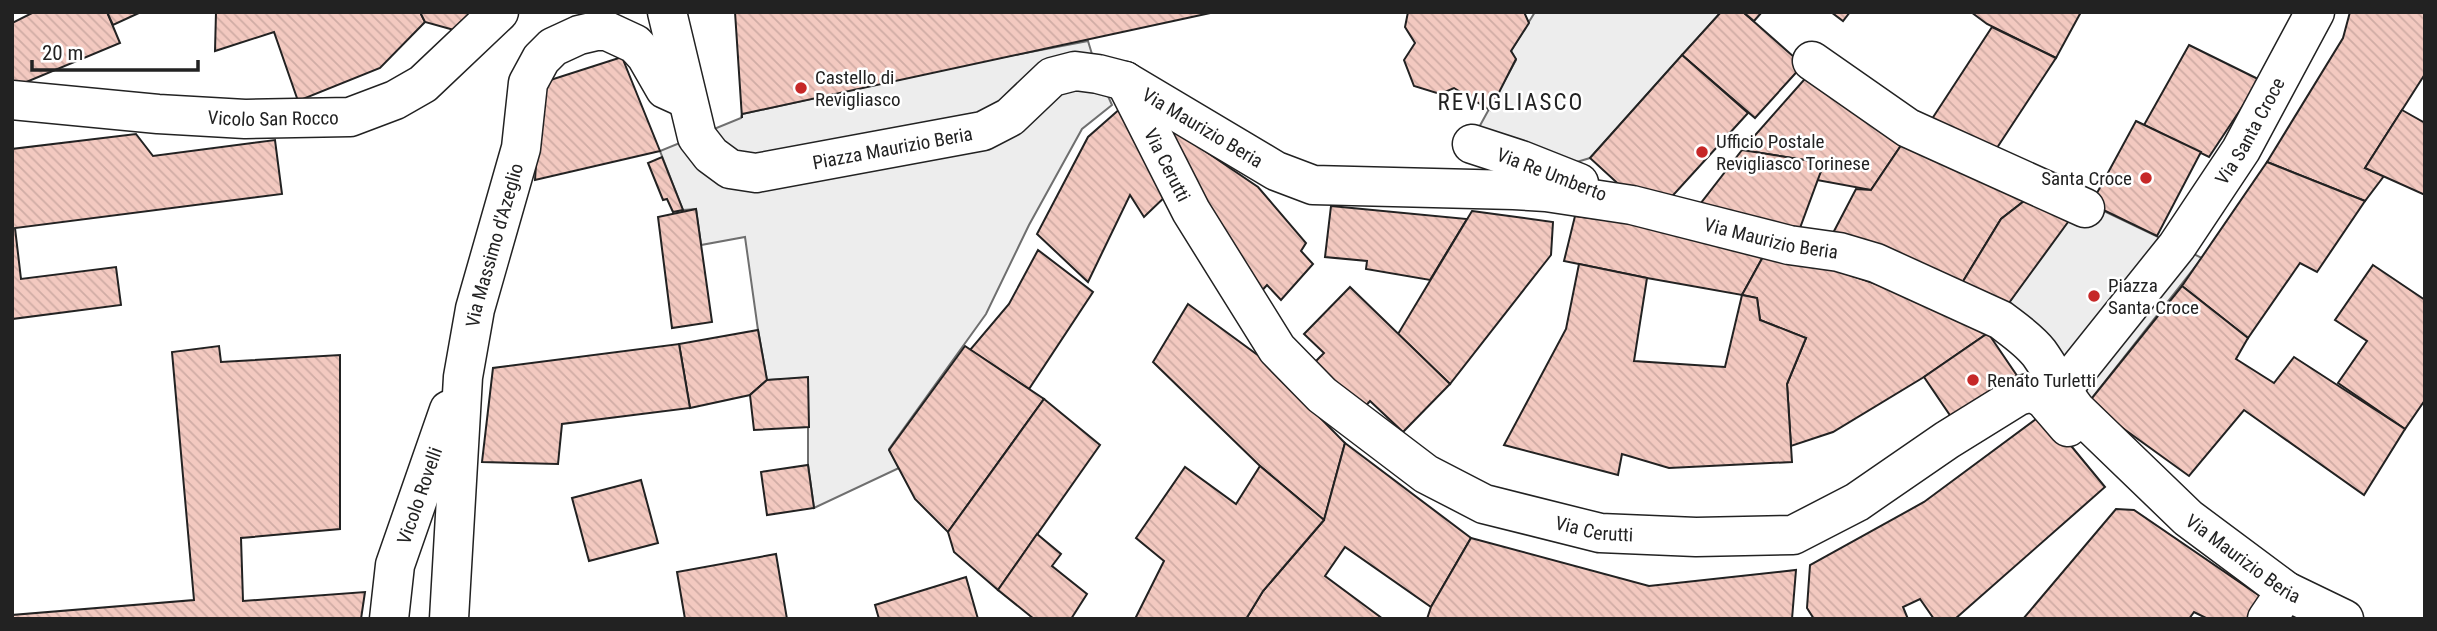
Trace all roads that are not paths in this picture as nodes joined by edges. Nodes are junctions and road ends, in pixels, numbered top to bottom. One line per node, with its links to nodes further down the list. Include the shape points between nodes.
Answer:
1 (499, 12): 6 (street, Vicolo San Rocco, via 423,84 350,117 245,119)
2 (667, 12): 7 (street)
3 (2315, 12): 12 (street, Via Santa Croce, via 2241,150 2177,246)
4 (1812, 61): 10 (street, via 1909,128)
5 (1111, 77): 7 (street, Piazza Maurizio Beria, via 1075,71 1052,77 1010,117 983,131 756,173 730,169 711,155 697,137); 9 (street, Via Maurizio Beria, via 1276,171 1313,186 1514,190); 13 (street, Via Cerutti, via 1277,349 1322,395 1426,474 1484,504 1600,533 1793,535 1857,502 1947,440 2032,392 2044,399 2109,471 2164,510)
6 (12, 100)
7 (690, 111): 11 (street, Via Massimo d'Azeglio, via 665,89 635,44 607,31 579,34 541,59 528,83 521,148 475,309)
8 (1472, 144): 9 (street, Via Re Umberto)
9 (1632, 205): 12 (street, Via Maurizio Beria, via 1876,263 2001,320 2038,353)
10 (2085, 208)
11 (463, 377): 15 (street, Vicolo Rovelli, via 439,432 395,565); 16 (street, Via Massimo d'Azeglio)
12 (2061, 391): 13 (street, Via Maurizio Beria)
13 (2188, 518): 14 (street, Via Maurizio Beria)
14 (2277, 605): 17 (street, Via Maurizio Beria)
15 (389, 619)
16 (449, 619)
17 (2344, 619)

